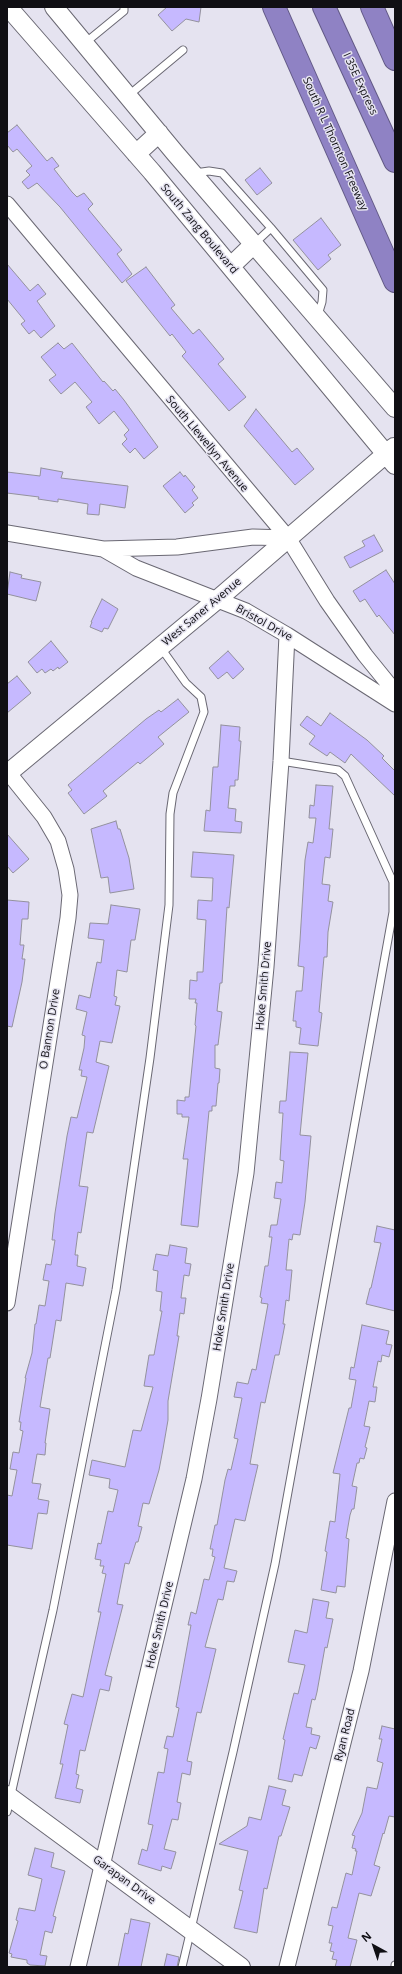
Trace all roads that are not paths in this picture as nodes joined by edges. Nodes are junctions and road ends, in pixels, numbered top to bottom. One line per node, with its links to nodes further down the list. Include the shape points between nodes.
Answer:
1 (8, 7): 12 (street, South Zang Boulevard)
2 (54, 7): 7 (street)
3 (124, 7): 7 (lane, via 124,10)
4 (274, 7): 19 (highway, South R L Thornton Freeway)
5 (324, 7): 13 (highway, I 35E Express)
6 (372, 7): 9 (highway)
7 (85, 43): 10 (street)
8 (183, 50): 10 (lane)
9 (395, 59)
10 (128, 95): 11 (street)
11 (160, 133): 12 (street); 14 (street)
12 (136, 154): 18 (street, South Zang Boulevard)
13 (395, 161)
14 (193, 174): 16 (lane, via 209,171 222,173); 17 (street)
15 (7, 204): 24 (street, South Llewellyn Avenue)
16 (271, 228): 17 (lane); 20 (lane, via 323,290)
17 (254, 244): 18 (street); 20 (street)
18 (230, 266): 22 (street, South Zang Boulevard)
19 (395, 281)
20 (317, 317): 21 (street)
21 (395, 408)
22 (392, 455): 24 (street, West Saner Avenue)
23 (7, 533): 25 (street, Bristol Drive)
24 (288, 538): 25 (street, Bristol Drive, via 253,537 177,547); 26 (street, West Saner Avenue); 29 (street, South Llewellyn Avenue, via 327,601)
25 (102, 549): 26 (street, Bristol Drive, via 136,568)
26 (218, 599): 27 (street, Bristol Drive, via 246,611); 28 (street, West Saner Avenue)
27 (287, 635): 30 (street, Bristol Drive); 31 (street, Hoke Smith Drive)
28 (160, 647): 32 (street, West Saner Avenue); 35 (lane, via 186,683 202,697 204,712 173,793 170,814 169,904 150,1058 116,1290 54,1610)
29 (395, 692)
30 (395, 704)
31 (281, 761): 36 (street, Hoke Smith Drive, via 265,975 246,1173 194,1479); 37 (lane, via 338,770 346,776 393,882 393,912 275,1564)
32 (7, 773): 33 (street, O Bannon Drive, via 44,817 58,841 70,895)
33 (7, 1303)
34 (395, 1501): 41 (street, Ryan Road, via 361,1671)
35 (8, 1801): 36 (street, Garapan Drive)
36 (103, 1865): 37 (street, Garapan Drive); 38 (street, Hoke Smith Drive)
37 (191, 1929): 39 (lane); 40 (street, Garapan Drive)
38 (78, 1967)
39 (182, 1967)
40 (241, 1967)
41 (287, 1967)

